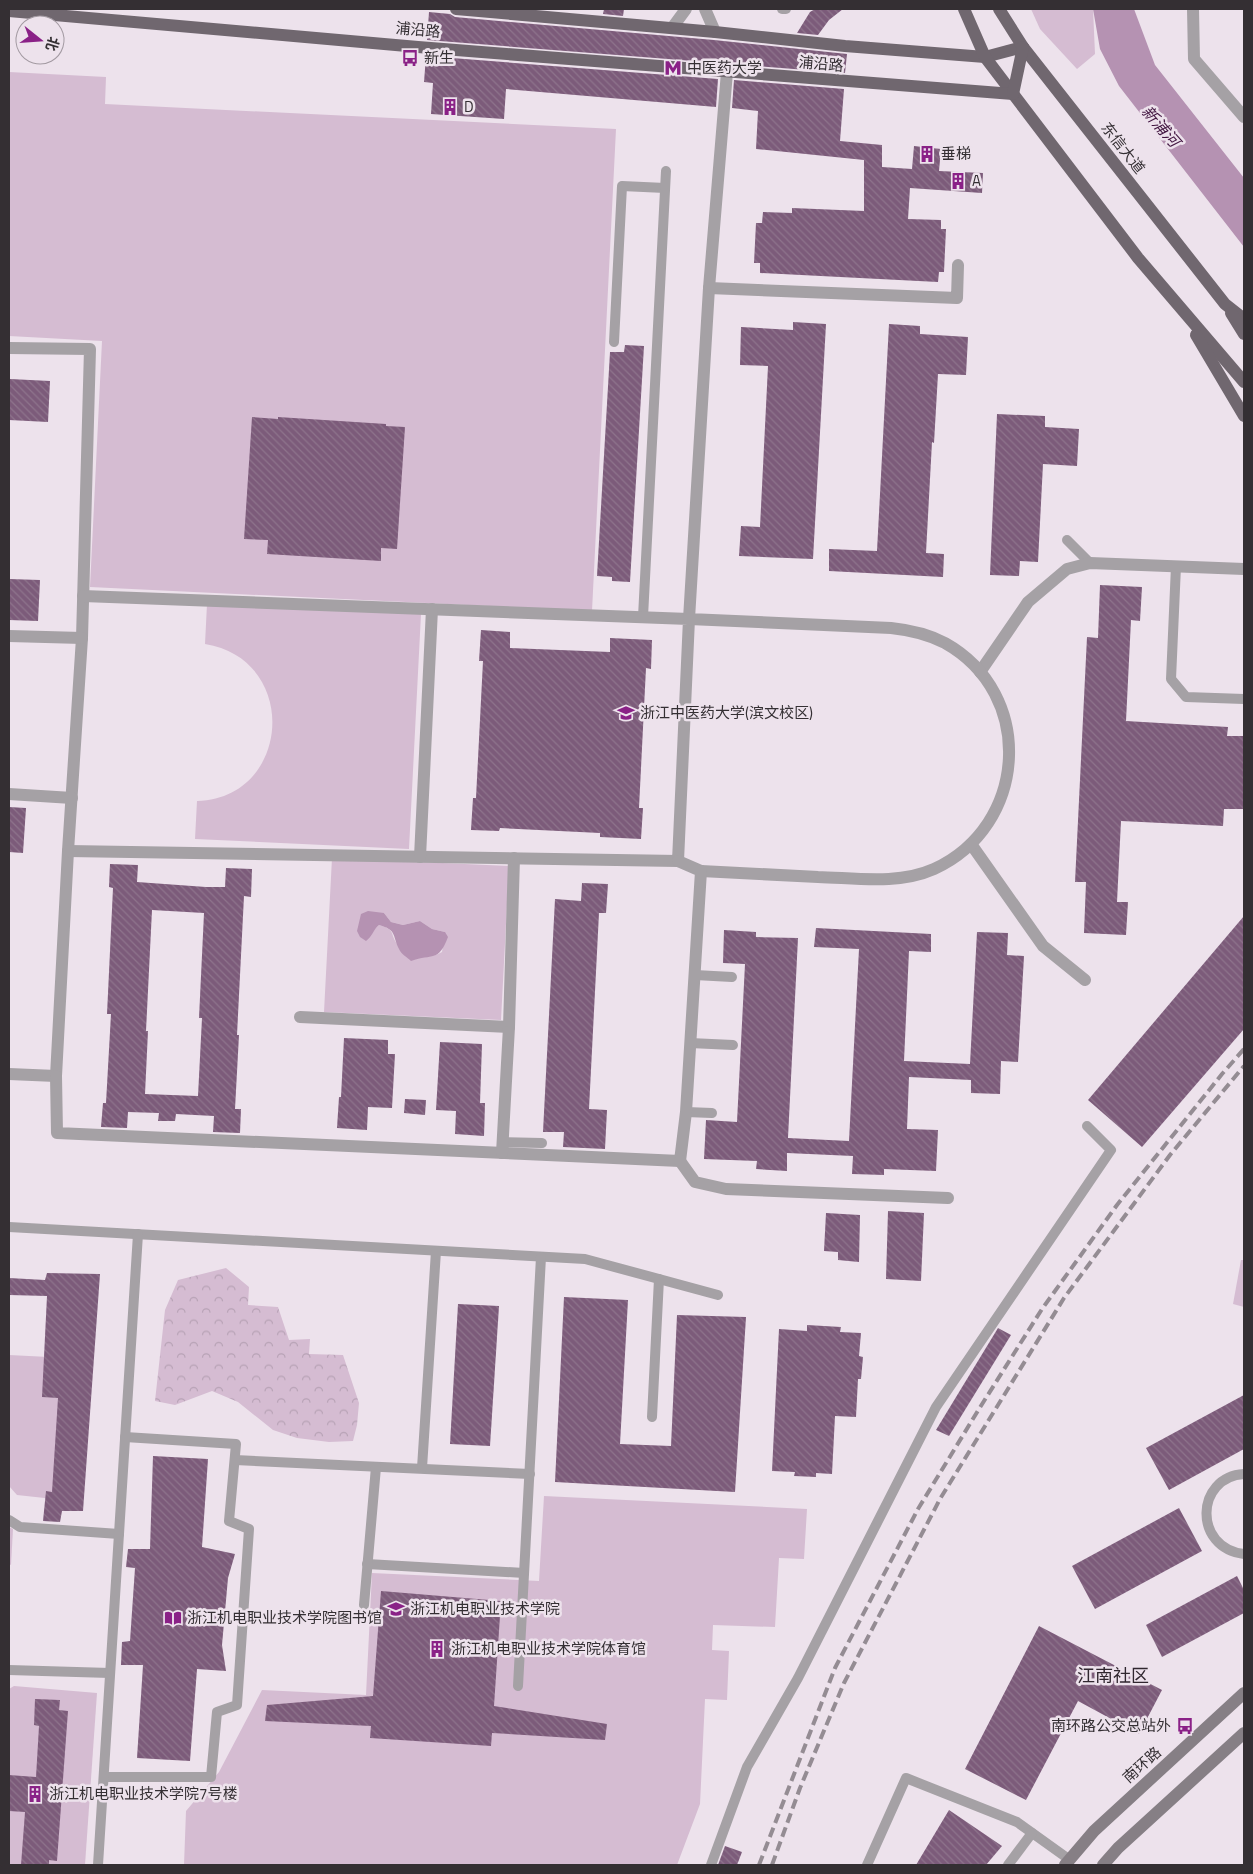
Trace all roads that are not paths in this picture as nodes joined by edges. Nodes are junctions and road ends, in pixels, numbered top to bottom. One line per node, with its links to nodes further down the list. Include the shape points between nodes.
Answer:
1 (456, 9): 10 (main road, 浦沿路)
2 (686, 9): 10 (street)
3 (705, 9): 11 (street)
4 (782, 9): 5 (lane)
5 (786, 9)
6 (964, 9): 13 (main road)
7 (999, 9): 12 (main road, 东信大道)
8 (1193, 9): 16 (street, via 1194,59)
9 (9, 11): 14 (main road, 浦沿路)
10 (672, 28): 11 (main road, 浦沿路)
11 (715, 32): 13 (main road, 浦沿路)
12 (1024, 47): 13 (main road, 浦沿路); 15 (main road); 21 (main road, 东信大道)
13 (985, 57): 15 (main road)
14 (727, 72): 15 (main road, 浦沿路); 20 (street)
15 (1013, 94): 22 (main road, via 1138,258)
16 (1244, 117)
17 (666, 170): 18 (lane)
18 (665, 188): 25 (lane, via 622,186); 35 (lane)
19 (958, 265): 20 (street, via 957,298)
20 (709, 288): 36 (street)
21 (1225, 304): 23 (main road, 东信大道); 24 (main road, 东信大道)
22 (1180, 307): 27 (main road); 28 (main road)
23 (1244, 319)
24 (1244, 334)
25 (614, 342)
26 (9, 348): 33 (street, via 90,350)
27 (1244, 382)
28 (1244, 416)
29 (1067, 540): 30 (lane)
30 (1090, 563): 31 (street); 39 (street, via 1067,569 1028,602)
31 (1176, 566): 32 (street); 40 (lane, via 1171,680 1186,697)
32 (1244, 569)
33 (83, 596): 34 (street); 38 (street)
34 (432, 609): 35 (street); 45 (street)
35 (643, 617): 36 (street)
36 (689, 619): 39 (street, via 909,630 945,643); 47 (street)
37 (9, 636): 38 (street)
38 (82, 638): 42 (street)
39 (980, 672): 43 (street, via 1004,713 1009,769 999,805)
40 (1244, 699)
41 (9, 794): 42 (street)
42 (72, 798): 44 (street)
43 (972, 844): 48 (street, via 933,870 897,879); 51 (street, via 1043,946)
44 (68, 851): 45 (street); 57 (street)
45 (420, 857): 46 (street)
46 (514, 858): 47 (street); 53 (street)
47 (678, 861): 48 (street)
48 (701, 871): 49 (street)
49 (694, 975): 50 (lane); 54 (street)
50 (732, 977)
51 (1085, 980)
52 (300, 1016): 53 (street)
53 (509, 1027): 62 (street)
54 (690, 1043): 55 (lane); 58 (street)
55 (733, 1046)
56 (9, 1074): 57 (street)
57 (56, 1076): 62 (street, via 57,1133)
58 (686, 1112): 59 (lane); 63 (street)
59 (712, 1113)
60 (1087, 1126): 93 (lane, via 1111,1150 936,1407 798,1678 746,1767)
61 (542, 1143): 62 (lane)
62 (502, 1148): 63 (street)
63 (680, 1161): 64 (street, via 695,1182 726,1189)
64 (948, 1198)
65 (9, 1227): 66 (lane)
66 (138, 1234): 67 (lane); 72 (lane)
67 (436, 1251): 68 (lane); 75 (lane)
68 (542, 1256): 69 (lane, via 585,1259); 76 (lane)
69 (659, 1279): 70 (lane); 71 (lane)
70 (718, 1295)
71 (652, 1417)
72 (125, 1437): 73 (lane, via 236,1444); 79 (lane)
73 (235, 1460): 74 (lane); 89 (lane, via 229,1521 250,1529 237,1705 217,1712 211,1777)
74 (376, 1466): 75 (lane); 81 (lane)
75 (422, 1468): 76 (lane)
76 (530, 1474): 82 (lane)
77 (1244, 1474): 80 (lane, via 1220,1483 1208,1501 1206,1511 1206,1521 1216,1540 1223,1547)
78 (9, 1520): 79 (lane, via 20,1526)
79 (119, 1534): 85 (lane)
80 (1244, 1554)
81 (367, 1564): 82 (lane); 83 (lane)
82 (524, 1573): 86 (lane)
83 (364, 1605)
84 (9, 1670): 85 (lane)
85 (110, 1673): 89 (lane)
86 (518, 1686)
87 (1244, 1693): 91 (main road, 南环路, via 1094,1831)
88 (1244, 1733): 96 (main road)
89 (104, 1777): 92 (lane)
90 (1032, 1834): 91 (lane); 94 (lane, via 1017,1822 906,1778); 95 (lane)
91 (1068, 1863)
92 (98, 1865)
93 (711, 1865)
94 (867, 1865)
95 (1008, 1865)
96 (1103, 1865)

